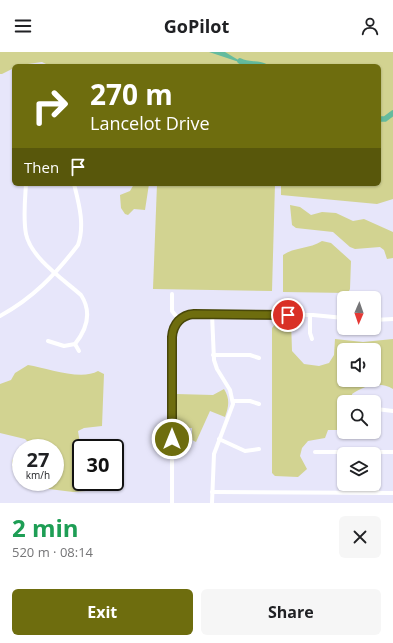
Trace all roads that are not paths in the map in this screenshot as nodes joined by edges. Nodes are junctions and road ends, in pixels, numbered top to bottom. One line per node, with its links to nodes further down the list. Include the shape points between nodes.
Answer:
1 (26, 186): 3 (street, via 25,227 28,241 33,251)
2 (75, 186): 3 (street, via 80,204 80,238 78,245)
3 (55, 272): 7 (street, via 28,300); 14 (street, via 85,302 87,318 81,337)
4 (172, 294): 10 (street, via 172,311)
5 (212, 314): 6 (street); 10 (street, via 190,314); 16 (street)
6 (310, 315): 8 (street); 12 (street)
7 (0, 316)
8 (337, 317)
9 (393, 319): 11 (street)
10 (179, 320): 31 (street, via 172,337)
11 (381, 320)
12 (312, 339)
13 (48, 341): 14 (street, via 64,346)
14 (75, 344): 15 (street)
15 (79, 351)
16 (213, 355): 17 (street); 18 (street)
17 (259, 358)
18 (233, 401): 19 (street); 22 (street, via 231,413)
19 (259, 404)
20 (381, 410): 21 (street)
21 (393, 411)
22 (219, 439): 23 (street, via 245,450); 28 (street, via 213,459)
23 (259, 449)
24 (315, 452): 25 (street)
25 (337, 452)
26 (381, 452): 27 (street)
27 (393, 452)
28 (212, 492): 29 (street); 32 (street)
29 (376, 492): 30 (street)
30 (393, 492)
31 (172, 503)
32 (212, 503)

